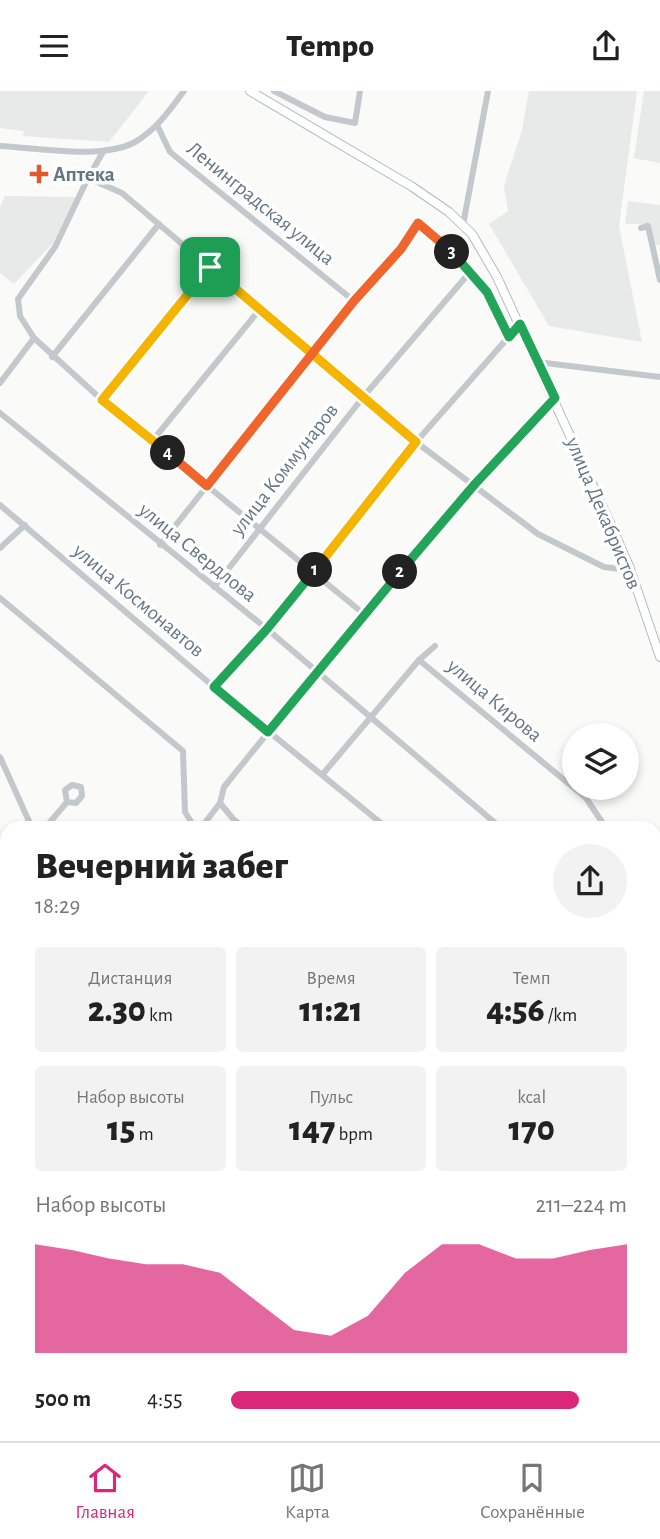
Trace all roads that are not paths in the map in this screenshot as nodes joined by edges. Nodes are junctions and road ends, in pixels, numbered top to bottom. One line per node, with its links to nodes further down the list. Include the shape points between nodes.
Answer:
1 (184, 91): 6 (street)
2 (250, 91): 11 (main road, улица Декабристов, via 411,186)
3 (274, 91): 4 (street, via 325,117 355,123)
4 (360, 91)
5 (488, 91): 11 (street)
6 (157, 125): 8 (street, via 135,142); 16 (street, Ленинградская улица, via 170,152)
7 (0, 146): 8 (street)
8 (103, 152): 9 (street)
9 (88, 178): 10 (street, via 122,193); 20 (street, via 55,247 18,299 20,316)
10 (159, 224): 13 (street); 22 (street)
11 (463, 225): 18 (main road, улица Декабристов, via 483,249)
12 (641, 228): 15 (street, via 648,226)
13 (210, 267): 17 (street); 28 (street)
14 (470, 272): 16 (street, via 418,223); 19 (street, via 487,292); 26 (street, улица Коммунаров)
15 (660, 280)
16 (354, 301): 21 (street)
17 (260, 309): 21 (street); 30 (street)
18 (520, 324): 19 (street); 23 (main road, улица Декабристов)
19 (509, 337): 31 (street)
20 (34, 338): 22 (street); 25 (street)
21 (313, 354): 26 (street); 33 (street)
22 (52, 357): 28 (street)
23 (537, 362): 24 (street); 27 (main road, улица Декабристов)
24 (660, 377)
25 (0, 383)
26 (364, 396): 31 (street); 36 (street, улица Коммунаров)
27 (555, 398): 32 (street); 39 (main road, улица Декабристов)
28 (102, 400): 30 (street)
29 (0, 413): 37 (street, улица Свердлова)
30 (153, 440): 33 (street)
31 (416, 442): 32 (street); 40 (street)
32 (475, 484): 39 (street, via 538,534 604,567); 43 (street)
33 (207, 486): 36 (street); 37 (street)
34 (0, 505): 35 (street, улица Космонавтов)
35 (25, 525): 38 (street); 49 (street, улица Космонавтов)
36 (259, 528): 40 (street); 41 (street, улица Коммунаров)
37 (160, 545): 41 (street, улица Свердлова)
38 (0, 548)
39 (629, 566): 46 (main road, улица Декабристов)
40 (312, 574): 43 (street); 44 (street)
41 (214, 587): 44 (street, улица Свердлова)
42 (0, 598): 58 (street, via 183,751 185,812)
43 (364, 614): 48 (street)
44 (267, 629): 48 (street, улица Свердлова); 49 (street)
45 (435, 646): 47 (street)
46 (660, 657)
47 (419, 660): 50 (street); 63 (street, улица Кирова, via 586,798)
48 (316, 672): 50 (street, улица Свердлова); 51 (street)
49 (214, 687): 51 (street, улица Космонавтов)
50 (371, 718): 53 (street); 62 (street, улица Свердлова)
51 (268, 732): 53 (street, улица Космонавтов); 55 (street, via 224,787)
52 (0, 757): 56 (street)
53 (322, 775): 61 (street, улица Космонавтов)
54 (67, 802): 57 (street)
55 (219, 803): 59 (street); 60 (street)
56 (29, 821)
57 (51, 821)
58 (191, 821)
59 (206, 821)
60 (233, 821)
61 (378, 821)
62 (493, 821)
63 (601, 821)

